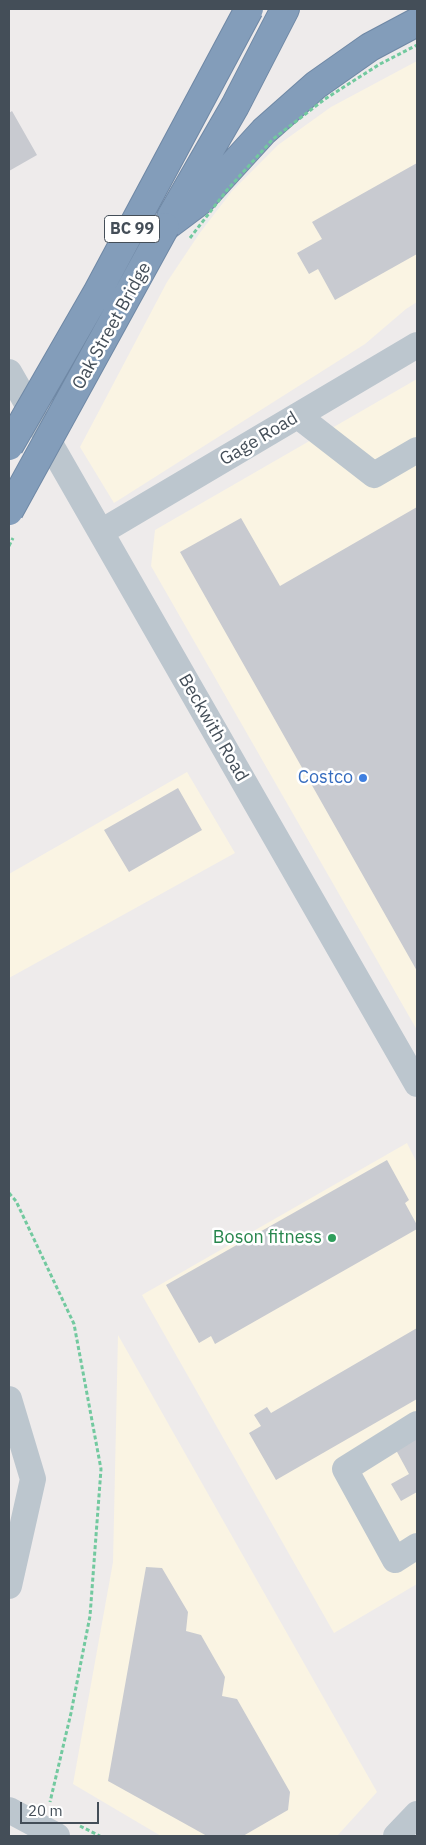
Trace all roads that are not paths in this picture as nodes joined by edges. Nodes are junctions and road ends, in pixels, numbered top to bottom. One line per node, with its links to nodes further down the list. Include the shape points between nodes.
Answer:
1 (249, 9): 8 (highway, Oak Street Bridge / BC 99, bridge, via 96,293)
2 (285, 9): 4 (highway, Oak Street Bridge / BC 99, via 235,106)
3 (417, 22): 4 (highway, via 370,48 316,85 264,131 201,200)
4 (177, 234): 10 (highway, Oak Street Bridge / BC 99, bridge)
5 (417, 345): 7 (street, Gage Road)
6 (9, 372): 11 (street, Beckwith Road)
7 (298, 416): 9 (street, via 374,475); 11 (street, Gage Road)
8 (9, 446)
9 (417, 450)
10 (12, 524)
11 (101, 532): 12 (street, Beckwith Road)
12 (417, 1084)
13 (9, 1399): 16 (street, via 33,1479)
14 (417, 1424): 15 (street, via 345,1469 395,1560)
15 (417, 1546)
16 (9, 1586)
17 (417, 1814): 20 (street)
18 (27, 1819): 19 (street)
19 (57, 1836)
20 (396, 1836)

